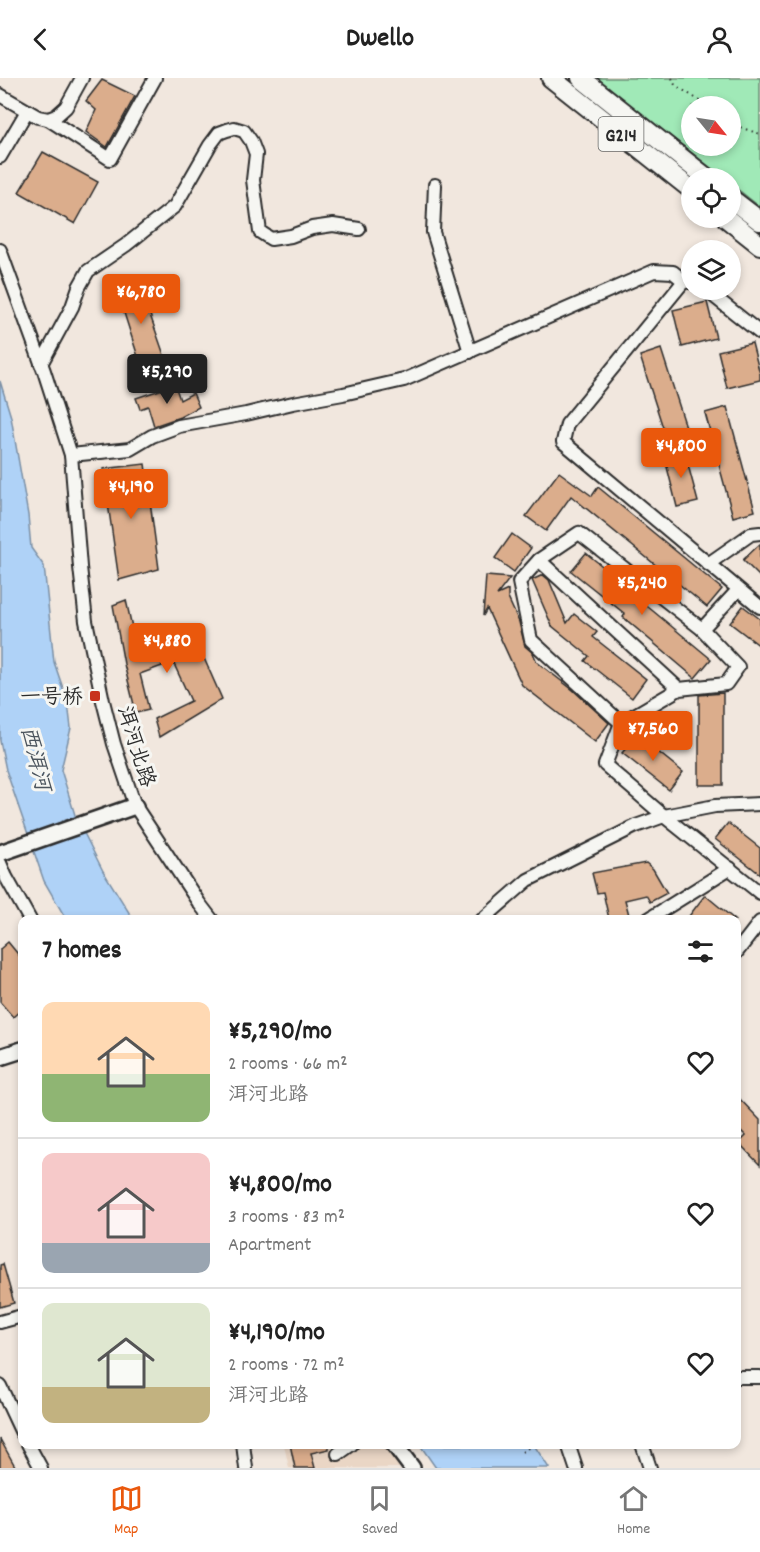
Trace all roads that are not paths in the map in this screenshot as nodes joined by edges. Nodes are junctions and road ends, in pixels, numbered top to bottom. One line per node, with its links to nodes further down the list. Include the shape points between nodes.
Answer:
1 (82, 78): 7 (street, via 66,106)
2 (155, 78): 7 (street, via 110,159)
3 (551, 78): 10 (highway, G214)
4 (581, 78): 9 (highway, G214)
5 (0, 95): 6 (street)
6 (27, 111): 7 (street); 8 (street)
7 (48, 119)
8 (0, 157)
9 (694, 168)
10 (681, 181)
11 (435, 185): 22 (street, via 433,232)
12 (741, 206): 13 (highway)
13 (760, 221)
14 (739, 228): 16 (highway)
15 (359, 229): 23 (street, via 333,225 271,239 260,232 253,180 256,154 251,141 244,131 234,128 219,133 176,206 88,271)
16 (760, 245)
17 (0, 250): 23 (street, 洱河北路)
18 (681, 277): 22 (street, via 673,272 654,271)
19 (681, 290): 27 (street, via 567,424 563,442)
20 (719, 300): 21 (street)
21 (760, 333)
22 (470, 352): 24 (street, via 404,380 179,426 130,449)
23 (41, 364): 24 (street, 洱河北路)
24 (71, 456): 34 (street, 洱河北路, via 86,621 111,734)
25 (760, 533): 27 (street, via 751,534)
26 (539, 560): 30 (street, via 579,533); 31 (street); 32 (street, via 519,582 531,640)
27 (708, 564): 28 (street)
28 (738, 590): 29 (street); 30 (street)
29 (760, 607)
30 (702, 629): 31 (street, via 738,666 726,684)
31 (679, 689): 32 (street)
32 (621, 723): 35 (street, via 605,765)
33 (760, 804): 35 (street, via 715,806)
34 (135, 806): 36 (main road); 40 (street, 洱河北路)
35 (664, 816): 38 (street); 44 (street, via 528,880)
36 (0, 853)
37 (0, 863): 41 (street)
38 (730, 868): 39 (street); 45 (street)
39 (760, 893)
40 (199, 903): 42 (street); 43 (street, 洱河北路)
41 (27, 915)
42 (205, 915)
43 (208, 915)
44 (488, 915)
45 (655, 915)
46 (760, 922): 47 (street)
47 (741, 946)
48 (18, 1051): 49 (main road)
49 (0, 1057)
50 (18, 1317): 51 (street)
51 (0, 1322)
52 (741, 1377): 53 (street)
53 (760, 1377)
54 (0, 1386): 55 (street)
55 (18, 1424)
56 (30, 1449): 63 (street)
57 (244, 1449): 64 (street)
58 (345, 1449): 62 (street)
59 (398, 1449): 65 (main road)
60 (570, 1449): 66 (street)
61 (644, 1449): 67 (street)
62 (338, 1454)
63 (40, 1468)
64 (246, 1468)
65 (412, 1468)
66 (576, 1468)
67 (650, 1468)

